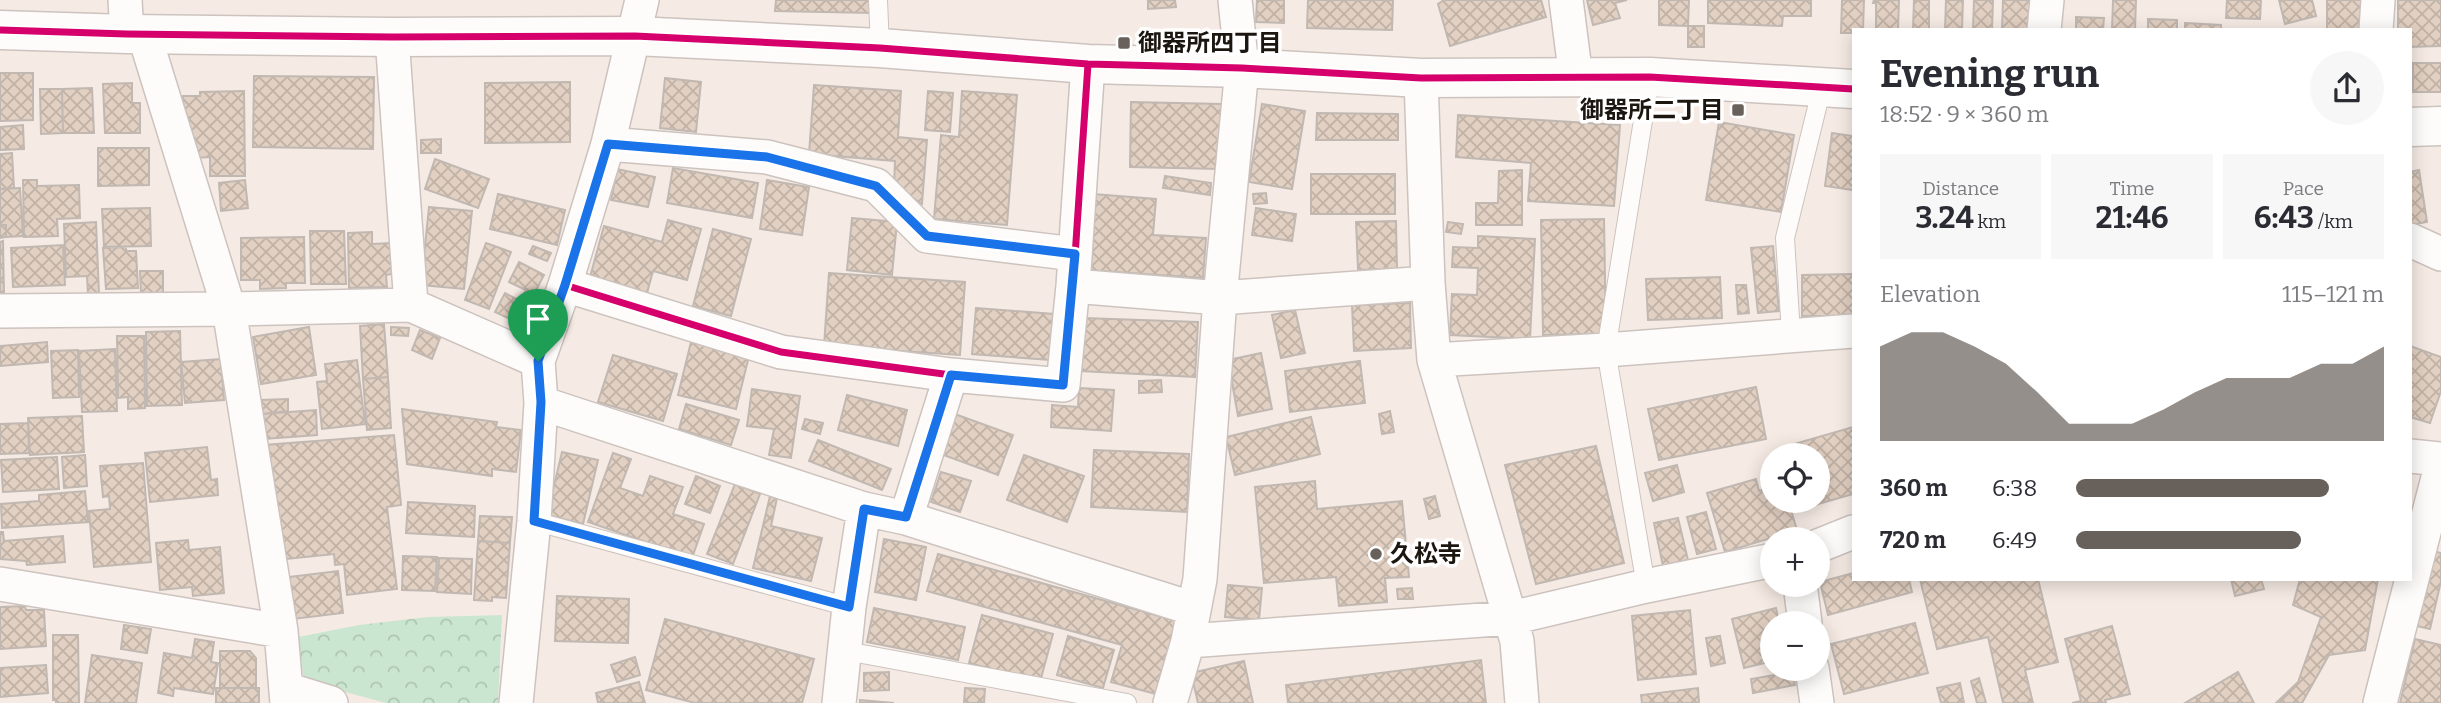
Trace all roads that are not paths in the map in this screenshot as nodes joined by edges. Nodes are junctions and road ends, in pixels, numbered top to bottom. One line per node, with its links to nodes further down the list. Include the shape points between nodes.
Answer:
1 (878, 0): 12 (lane)
2 (1235, 0): 14 (street)
3 (1566, 0): 17 (street)
4 (2047, 0): 8 (street)
5 (2378, 0): 9 (street)
6 (639, 18): 11 (street); 12 (street); 21 (street)
7 (132, 23): 10 (street); 11 (street); 29 (street)
8 (2043, 28)
9 (2376, 28)
10 (0, 30)
11 (392, 37): 28 (street)
12 (880, 48): 13 (street)
13 (1088, 64): 14 (street); 24 (street)
14 (1242, 68): 16 (street); 27 (street)
15 (1650, 77): 17 (street); 18 (street); 33 (lane)
16 (1421, 78): 17 (street); 25 (street)
17 (1576, 78)
18 (1838, 88): 32 (lane, via 1785,238)
19 (2441, 126): 20 (street)
20 (2412, 127)
21 (608, 144): 24 (street, via 767,157 876,186 927,236); 26 (street)
22 (2412, 241): 23 (street)
23 (2441, 254)
24 (1074, 270): 27 (street); 36 (street, via 1063,385)
25 (1428, 283): 27 (street); 34 (street)
26 (565, 285): 35 (street); 36 (street, via 781,352)
27 (1220, 298): 53 (street, via 1200,579)
28 (411, 305): 29 (street); 35 (street)
29 (229, 309): 30 (street); 54 (street)
30 (0, 311)
31 (1852, 331): 32 (street)
32 (1791, 334): 33 (street)
33 (1606, 350): 34 (street); 50 (lane)
34 (1434, 360): 52 (street)
35 (538, 361): 37 (street)
36 (951, 375): 42 (street)
37 (541, 402): 41 (street); 43 (street)
38 (2412, 456): 39 (street)
39 (2441, 459)
40 (2441, 466): 47 (street)
41 (864, 509): 42 (street); 51 (street)
42 (906, 517): 53 (street)
43 (534, 521): 51 (lane); 59 (street)
44 (1852, 532): 45 (street)
45 (1830, 541)
46 (1760, 563): 50 (street)
47 (2412, 577)
48 (2411, 581): 65 (street)
49 (0, 584): 54 (street)
50 (1646, 586): 52 (street)
51 (849, 607): 55 (street)
52 (1511, 618): 53 (street); 63 (street)
53 (1191, 625): 62 (street)
54 (281, 631): 57 (street)
55 (846, 651): 60 (street); 61 (lane)
56 (1814, 681): 64 (street)
57 (287, 696): 58 (street)
58 (331, 703)
59 (516, 703)
60 (839, 703)
61 (1127, 703)
62 (1170, 703)
63 (1522, 703)
64 (1817, 703)
65 (2379, 703)

